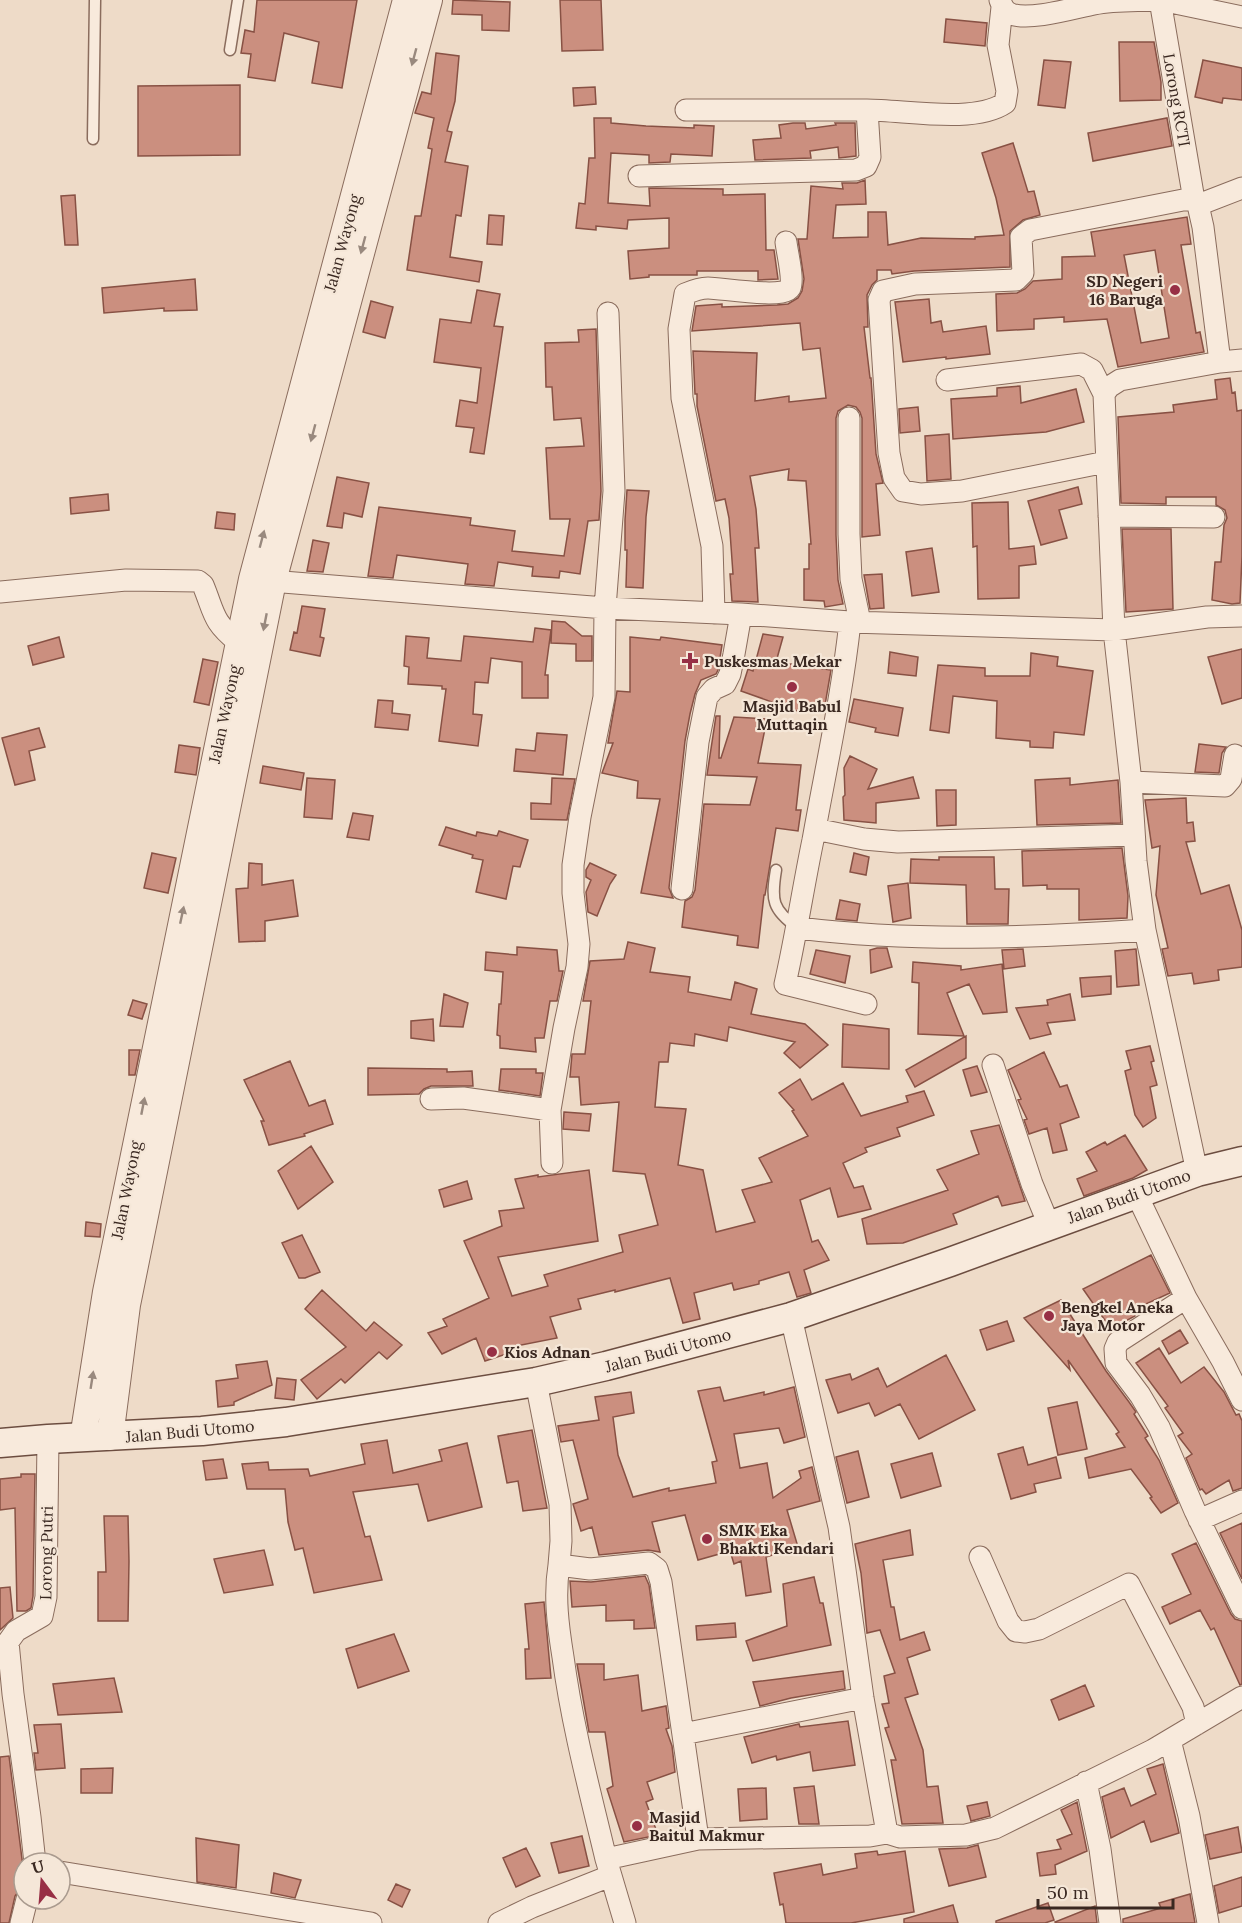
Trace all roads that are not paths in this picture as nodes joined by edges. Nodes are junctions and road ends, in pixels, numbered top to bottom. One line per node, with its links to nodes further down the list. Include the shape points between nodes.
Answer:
1 (95, 0): 12 (lane)
2 (238, 0): 9 (lane)
3 (406, 0): 26 (street, Jalan Wayong, one-way to 3)
4 (429, 0): 26 (street, Jalan Wayong, one-way to 26)
5 (1155, 0): 7 (street, via 1096,3 1032,15 1010,14)
6 (1160, 0): 8 (street); 15 (street, Lorong RCTI)
7 (1001, 4): 11 (street, via 998,45 1007,91 1005,103 979,113)
8 (1242, 17)
9 (230, 50)
10 (686, 110): 11 (street)
11 (867, 110): 13 (street, via 870,157 866,166 856,170)
12 (93, 139)
13 (639, 176)
14 (1242, 188): 15 (street)
15 (1196, 202): 19 (street, Lorong RCTI, via 1203,227); 23 (street, via 1183,200 1030,230 1021,237 1023,273 1016,280 915,284 883,291 879,300 889,453 894,478 903,491 962,491)
16 (786, 242): 29 (street, via 791,281 786,292 706,288 685,294 682,305 682,398 712,546)
17 (608, 313): 28 (street, via 614,491)
18 (1242, 360): 19 (street)
19 (1220, 362): 21 (street, via 1120,380)
20 (947, 380): 21 (street, via 1081,364 1092,370)
21 (1104, 394): 23 (street)
22 (849, 418): 32 (street, via 849,546)
23 (1106, 462): 24 (street)
24 (1108, 516): 25 (street); 33 (street)
25 (1214, 517)
26 (262, 580): 28 (street); 34 (street, Jalan Wayong); 56 (street, Jalan Wayong, one-way to 56, via 127,1305)
27 (0, 592): 34 (street, via 126,580 198,580 217,622)
28 (605, 608): 29 (street); 46 (street, via 604,697 573,865 577,967)
29 (714, 613): 30 (street)
30 (741, 614): 32 (street); 40 (street, via 730,674 725,684 707,696 698,742)
31 (1242, 616): 33 (street)
32 (855, 622): 33 (street); 37 (street)
33 (1114, 630): 36 (street)
34 (238, 642): 56 (street, Jalan Wayong, one-way to 34, via 106,1293)
35 (1235, 755): 36 (street, via 1231,779 1225,786)
36 (1131, 782): 38 (street)
37 (815, 829): 38 (street, via 898,842); 41 (street)
38 (1134, 835): 42 (street)
39 (776, 870): 41 (lane, via 772,890 777,910)
40 (682, 889)
41 (798, 928): 42 (street, via 975,936); 43 (street, via 785,984)
42 (1145, 930): 49 (street)
43 (866, 1004)
44 (993, 1065): 51 (street)
45 (432, 1099): 46 (street, via 463,1098)
46 (550, 1110): 48 (street)
47 (1242, 1161): 49 (main road, Jalan Budi Utomo)
48 (552, 1163)
49 (1197, 1172): 50 (main road, Jalan Budi Utomo)
50 (1136, 1193): 51 (main road, Jalan Budi Utomo); 52 (street)
51 (1049, 1225): 53 (main road, Jalan Budi Utomo)
52 (1186, 1298): 55 (street); 60 (street, via 1118,1342 1115,1356 1159,1427)
53 (790, 1317): 54 (main road, Jalan Budi Utomo); 65 (street, via 839,1527)
54 (536, 1382): 56 (main road, Jalan Budi Utomo, via 286,1422); 62 (street, via 560,1504)
55 (1242, 1400)
56 (97, 1437): 57 (main road, Jalan Budi Utomo)
57 (48, 1439): 58 (main road, Jalan Budi Utomo); 69 (street, Lorong Putri, via 46,1597 44,1613 16,1631 8,1642)
58 (0, 1443)
59 (1242, 1501): 60 (street)
60 (1199, 1520): 63 (street)
61 (980, 1557): 66 (street, via 1016,1631 1039,1629 1129,1584 1193,1707)
62 (559, 1565): 67 (street, via 590,1569 649,1563 657,1569); 74 (street, via 556,1597 565,1670)
63 (1242, 1608)
64 (1242, 1697): 66 (street)
65 (863, 1698): 67 (street); 71 (street)
66 (1197, 1724): 68 (street)
67 (683, 1734): 72 (street)
68 (1170, 1740): 70 (street); 80 (street, via 1190,1816)
69 (10, 1746): 73 (street, Lorong Putri, via 30,1817)
70 (1086, 1782): 71 (street, via 995,1828 966,1835 900,1837); 79 (street)
71 (887, 1833): 72 (street)
72 (698, 1839): 74 (street)
73 (34, 1851)
74 (608, 1867): 77 (street); 78 (street)
75 (72, 1874): 76 (street)
76 (371, 1923)
77 (499, 1923)
78 (625, 1923)
79 (1110, 1923)
80 (1208, 1923)

